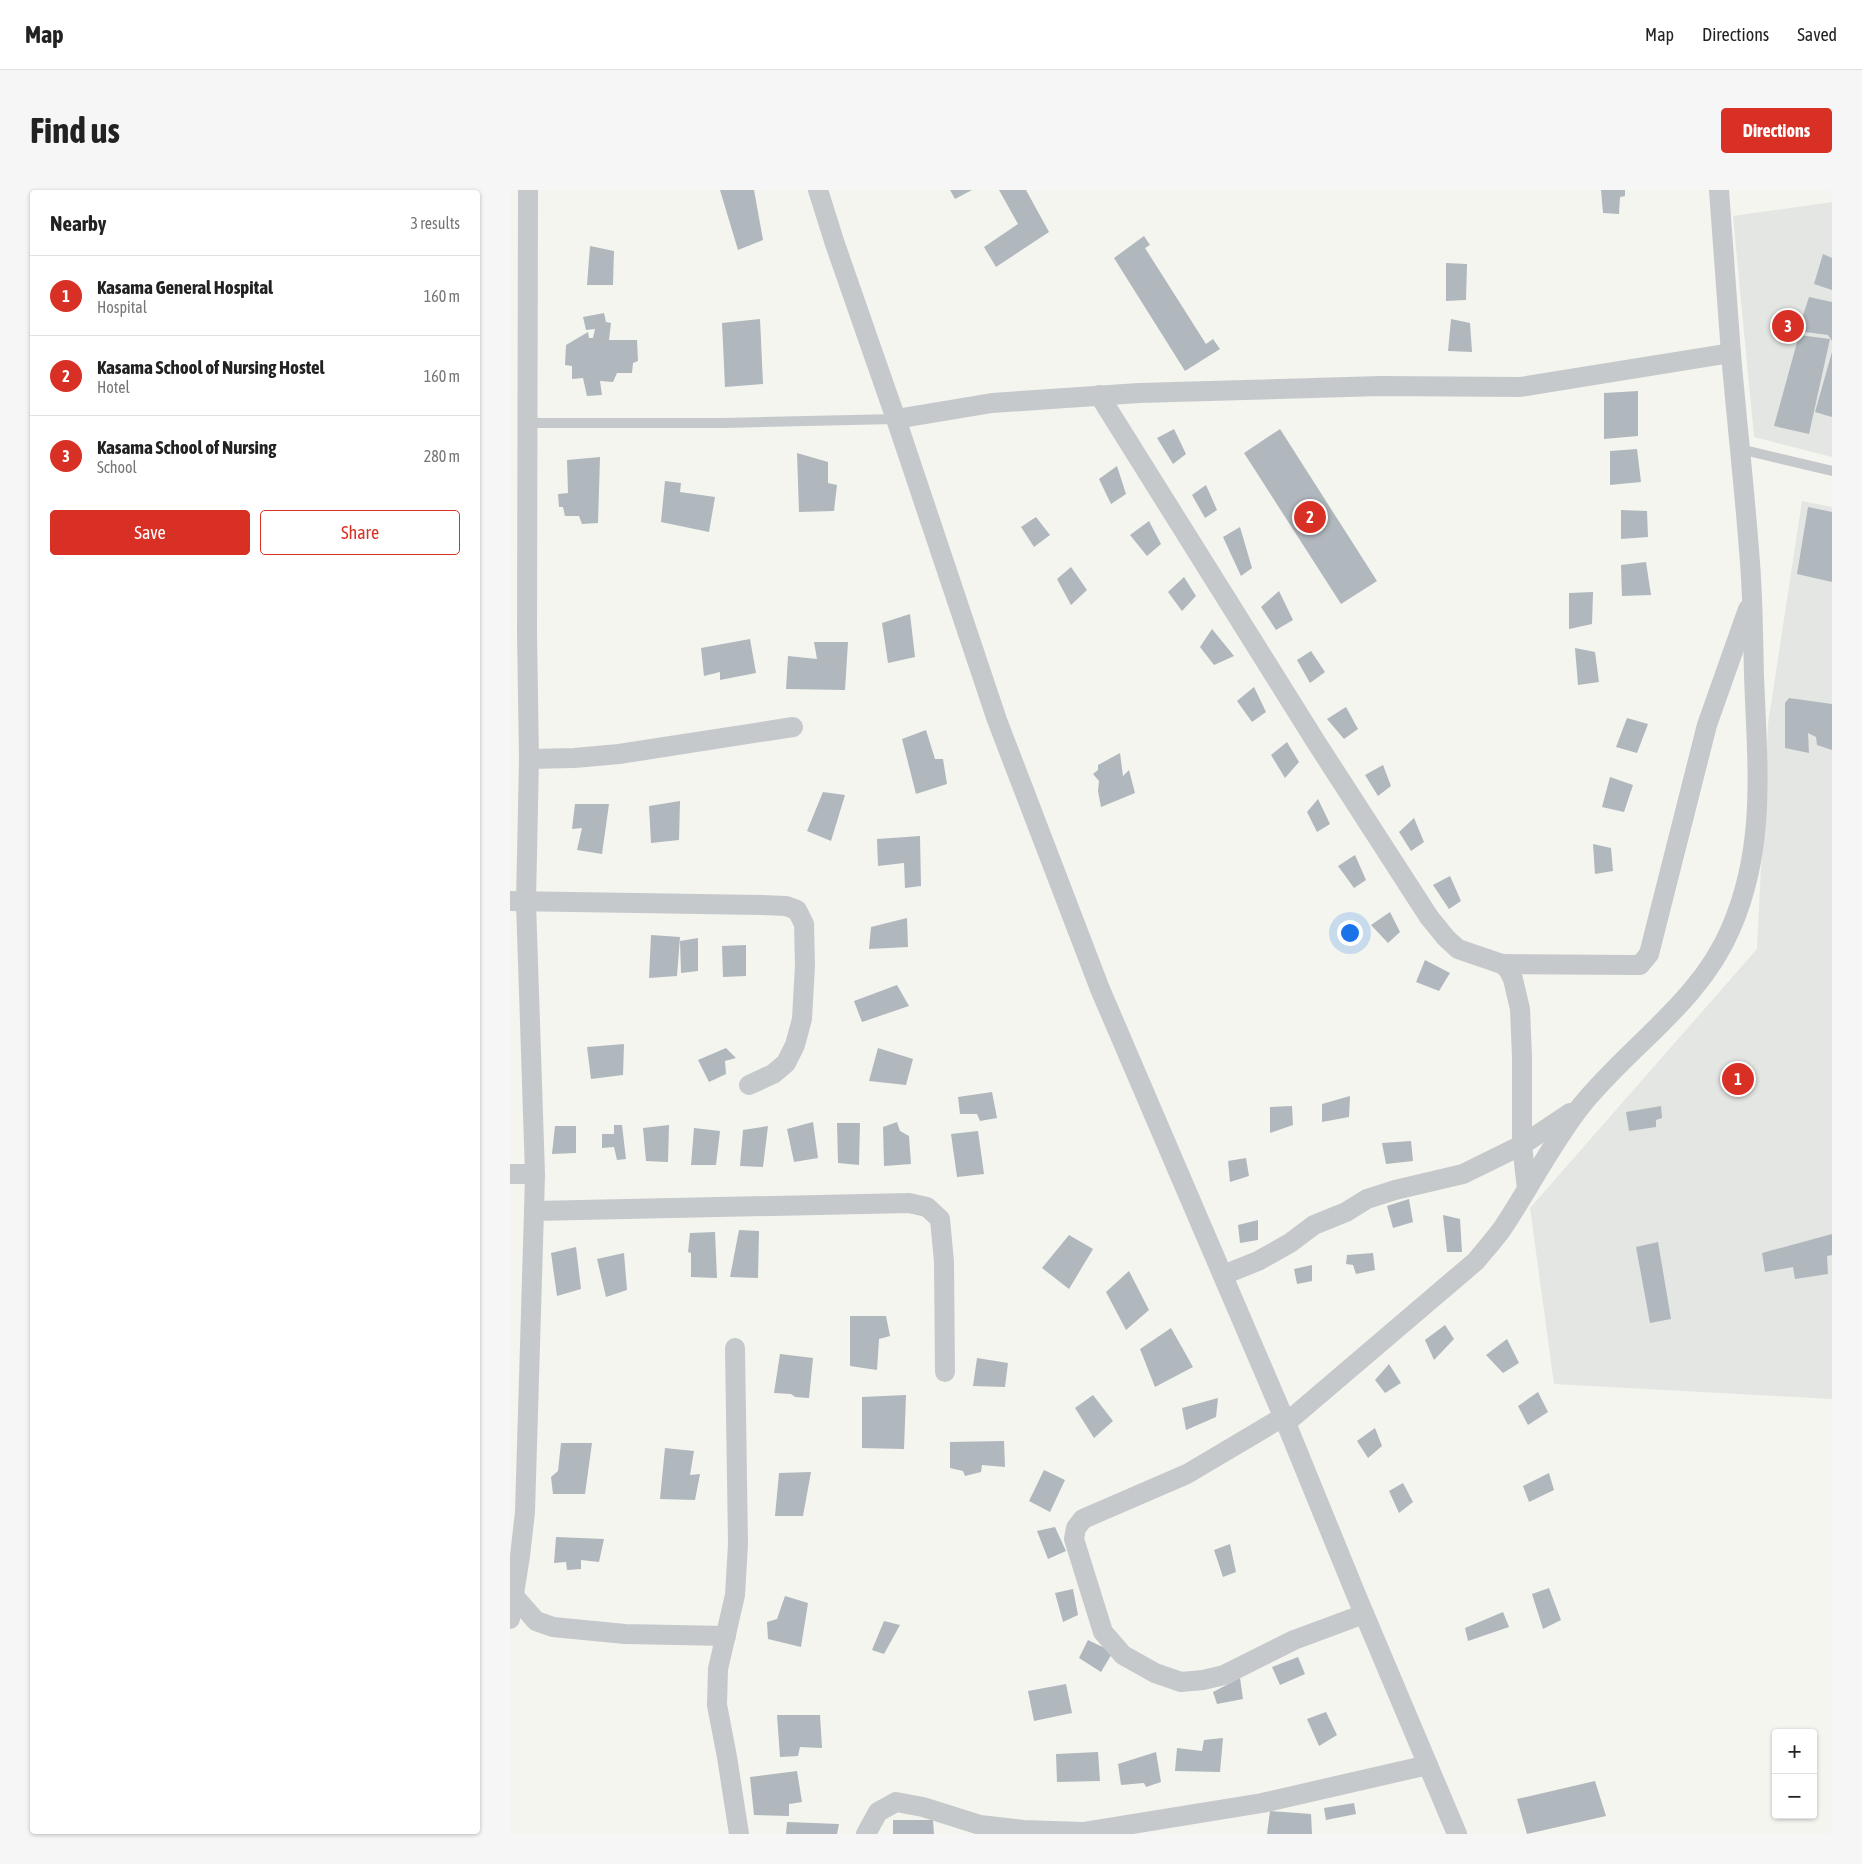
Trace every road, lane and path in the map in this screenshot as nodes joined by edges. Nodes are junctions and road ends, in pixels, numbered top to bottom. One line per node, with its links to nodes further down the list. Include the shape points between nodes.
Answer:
1 (528, 190): 4 (street)
2 (818, 190): 7 (street)
3 (1719, 190): 5 (street)
4 (519, 290): 8 (street)
5 (1731, 353): 6 (street, via 1520,387 1381,386); 9 (street)
6 (1099, 396): 7 (street, via 992,403); 16 (street, via 1429,917 1458,949)
7 (896, 419): 8 (lane); 24 (street, via 997,720 1100,989)
8 (528, 423): 12 (street)
9 (1740, 448): 10 (lane); 11 (street)
10 (1832, 471)
11 (1752, 597): 16 (street, via 1707,724 1649,954 1640,964 1634,965); 18 (street, via 1758,806 1752,865 1741,903 1721,950 1693,991)
12 (519, 633): 14 (street)
13 (793, 727): 14 (street, via 619,754)
14 (529, 759): 15 (street)
15 (518, 902): 17 (street, via 762,905 797,910 804,924 805,965 802,1019 796,1045 786,1063 773,1074); 21 (street)
16 (1502, 964): 19 (street, via 1513,979 1520,1009)
17 (749, 1085)
18 (1580, 1107): 19 (street); 22 (street)
19 (1522, 1145): 22 (street); 24 (street, via 1462,1174 1367,1199 1314,1225 1258,1261)
20 (510, 1174): 21 (street)
21 (535, 1174): 23 (street)
22 (1527, 1189): 27 (street, via 1500,1233 1476,1261)
23 (534, 1210): 26 (street, via 909,1204 927,1207 940,1219 941,1227); 28 (street, via 525,1512)
24 (1223, 1276): 27 (street)
25 (735, 1348): 31 (street, via 738,1544 735,1595)
26 (945, 1372)
27 (1285, 1420): 29 (street); 29 (street, via 1187,1474 1099,1511 1076,1528 1074,1539 1103,1632 1123,1655 1155,1673 1181,1682 1224,1675 1294,1640)
28 (514, 1596): 30 (street); 31 (street, via 536,1621 553,1627 625,1634)
29 (1364, 1614): 32 (street)
30 (510, 1619)
31 (726, 1636): 33 (street, via 718,1669 717,1705)
32 (1428, 1764): 34 (street, via 1262,1804 1082,1832 980,1825 896,1802 878,1812); 35 (street)
33 (739, 1834)
34 (866, 1834)
35 (1457, 1834)

